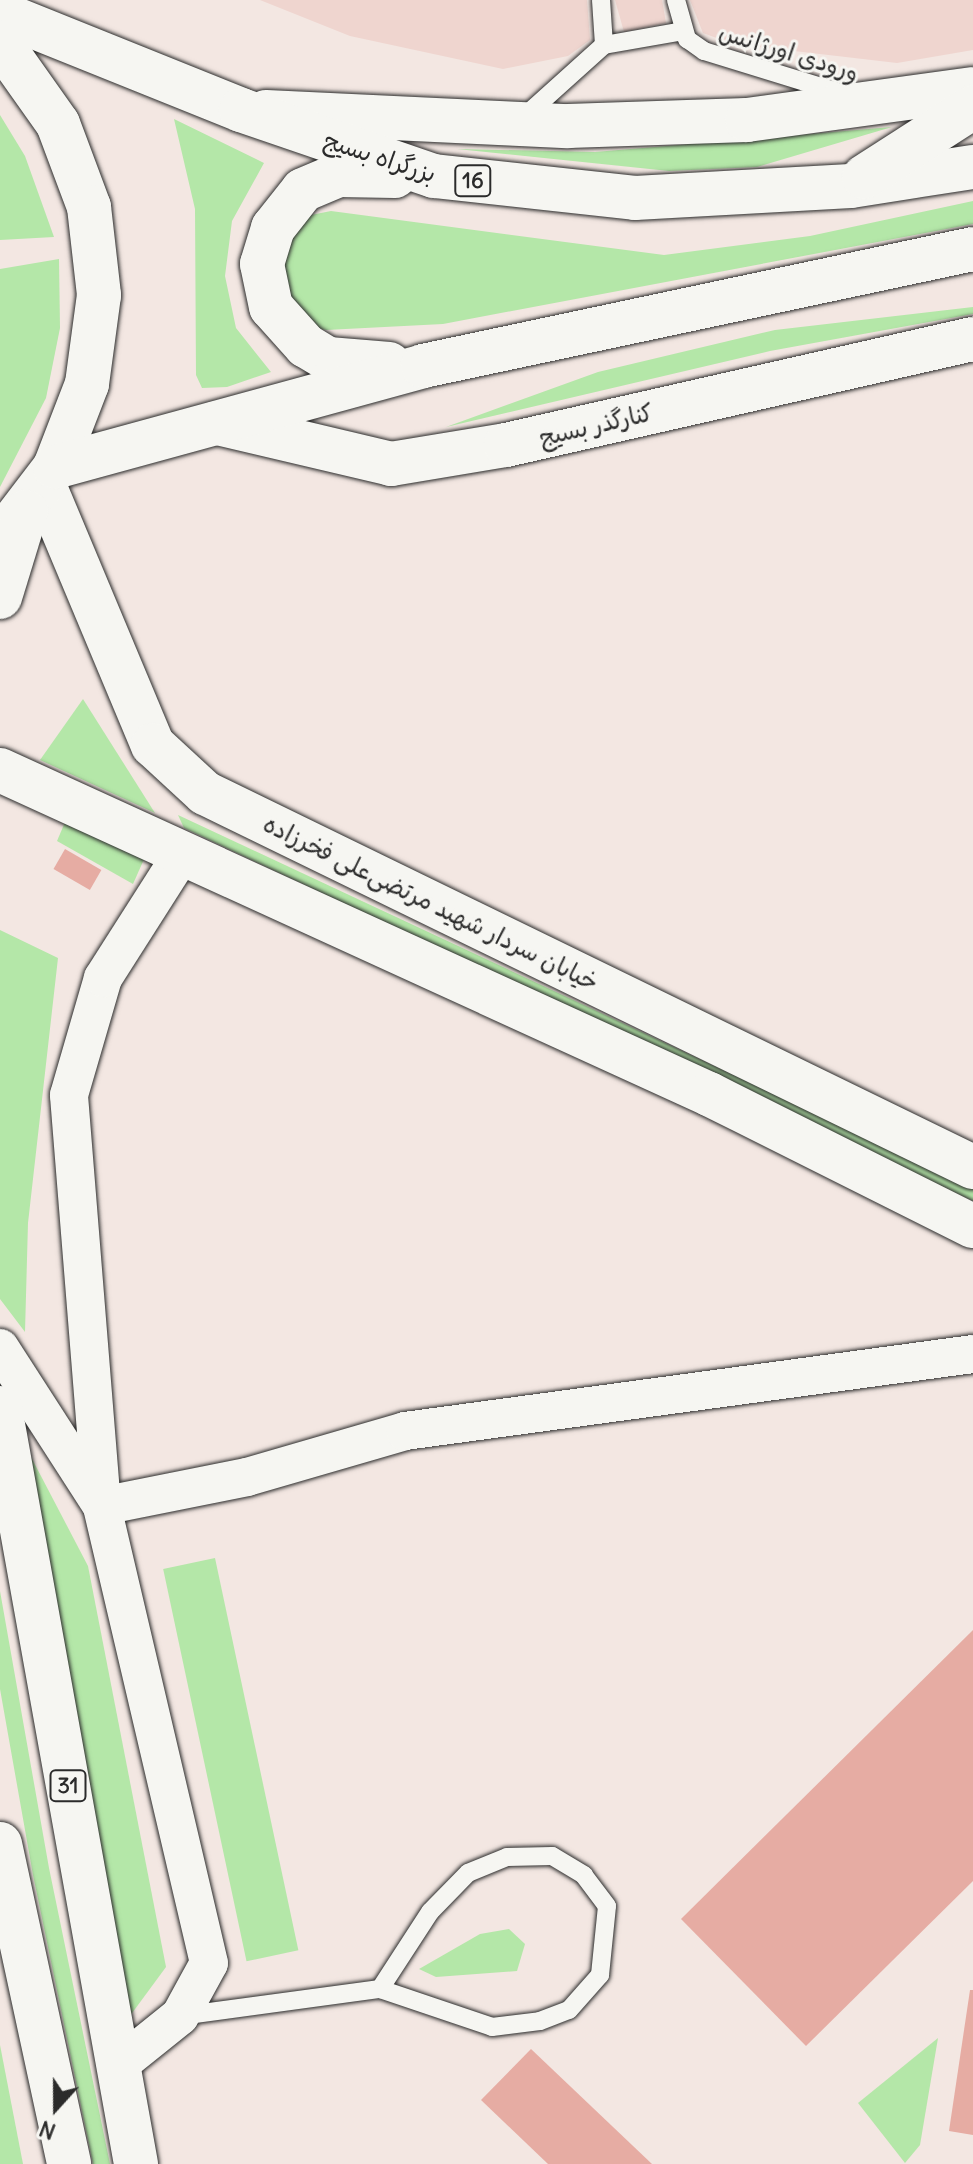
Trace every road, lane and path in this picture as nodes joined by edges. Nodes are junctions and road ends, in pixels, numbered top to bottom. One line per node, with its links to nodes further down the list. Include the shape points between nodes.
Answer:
1 (601, 0): 6 (lane)
2 (676, 0): 4 (lane, ورودی اورژانس)
3 (0, 13): 10 (main road, بزرگراه بسیج / 16)
4 (683, 31): 6 (lane); 8 (lane, ورودی اورژانس, via 704,51)
5 (0, 42): 21 (main road, via 58,124 89,207 99,295 91,354)
6 (604, 45): 11 (lane)
7 (973, 89): 8 (main road)
8 (873, 103): 11 (main road, via 747,120)
9 (973, 107): 14 (main road)
10 (241, 110): 11 (main road); 13 (main road, بزرگراه بسیج / 16)
11 (516, 124)
12 (973, 167): 14 (main road, بزرگراه بسیج / 16)
13 (434, 176): 14 (main road, بزرگراه بسیج / 16, via 635,198); 19 (main road, via 322,180 289,201 262,264 271,307 306,346 328,359)
14 (851, 186)
15 (973, 249): 16 (main road)
16 (878, 269): 17 (main road); 19 (main road)
17 (973, 277)
18 (973, 339): 20 (main road, کنارگذر بسیج, via 391,464)
19 (423, 366): 20 (main road)
20 (218, 423): 21 (main road)
21 (31, 501): 22 (main road); 25 (main road, خیابان سردار شهید مرتضی‌علی فخرزاده, via 153,745 205,793)
22 (0, 597)
23 (0, 770): 24 (main road)
24 (180, 857): 26 (main road, via 709,1094); 30 (street, via 103,978 69,1095)
25 (973, 1167)
26 (973, 1226)
27 (0, 1348): 30 (street)
28 (973, 1354): 30 (street, via 405,1431 247,1477)
29 (0, 1408): 34 (main road, 31)
30 (102, 1506): 33 (street, via 209,1963)
31 (0, 1844): 35 (main road)
32 (380, 1989): 32 (lane, via 492,2027 540,2021 569,2010 600,1975 607,1906 584,1875 552,1856 507,1857 468,1873 439,1903); 33 (lane)
33 (180, 2016): 34 (street)
34 (119, 2065): 36 (main road, 31)
35 (69, 2164)
36 (136, 2164)

